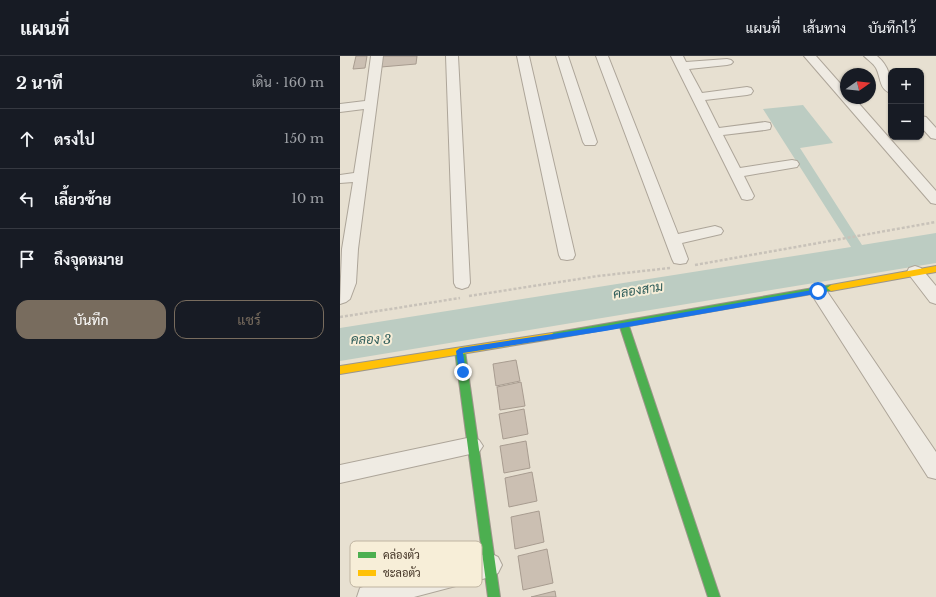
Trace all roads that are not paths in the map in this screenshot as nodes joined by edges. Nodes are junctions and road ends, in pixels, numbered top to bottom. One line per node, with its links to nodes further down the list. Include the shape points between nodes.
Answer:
1 (377, 56): 14 (street)
2 (452, 56): 35 (street)
3 (523, 56): 31 (street)
4 (562, 56): 21 (street)
5 (602, 56): 29 (street)
6 (810, 56): 12 (street)
7 (870, 56): 10 (street, via 880,66)
8 (680, 61): 9 (street); 13 (street)
9 (727, 62)
10 (888, 85)
11 (747, 91): 13 (street)
12 (840, 91)
13 (698, 96): 19 (street)
14 (371, 104): 16 (street); 24 (street)
15 (851, 104): 27 (street)
16 (340, 108)
17 (924, 123): 20 (street)
18 (765, 126): 19 (street)
19 (716, 132): 23 (street)
20 (936, 135)
21 (590, 142)
22 (792, 164): 23 (street)
23 (736, 173): 26 (street)
24 (361, 177): 25 (street); 30 (street)
25 (340, 179)
26 (747, 196)
27 (936, 200)
28 (715, 231): 29 (street)
29 (672, 240): 32 (street)
30 (345, 255): 37 (street, via 348,286 344,296)
31 (567, 255)
32 (681, 264)
33 (936, 269): 34 (street)
34 (915, 272): 36 (street); 38 (street)
35 (462, 283)
36 (818, 291): 39 (street); 43 (street)
37 (340, 298)
38 (936, 298)
39 (624, 325): 40 (street); 50 (street)
40 (460, 351): 41 (street); 42 (street)
41 (340, 370)
42 (472, 446): 44 (street); 45 (street)
43 (936, 470)
44 (340, 474)
45 (490, 565): 46 (street); 49 (street)
46 (482, 567)
47 (407, 587): 48 (street)
48 (369, 597)
49 (494, 597)
50 (714, 597)

